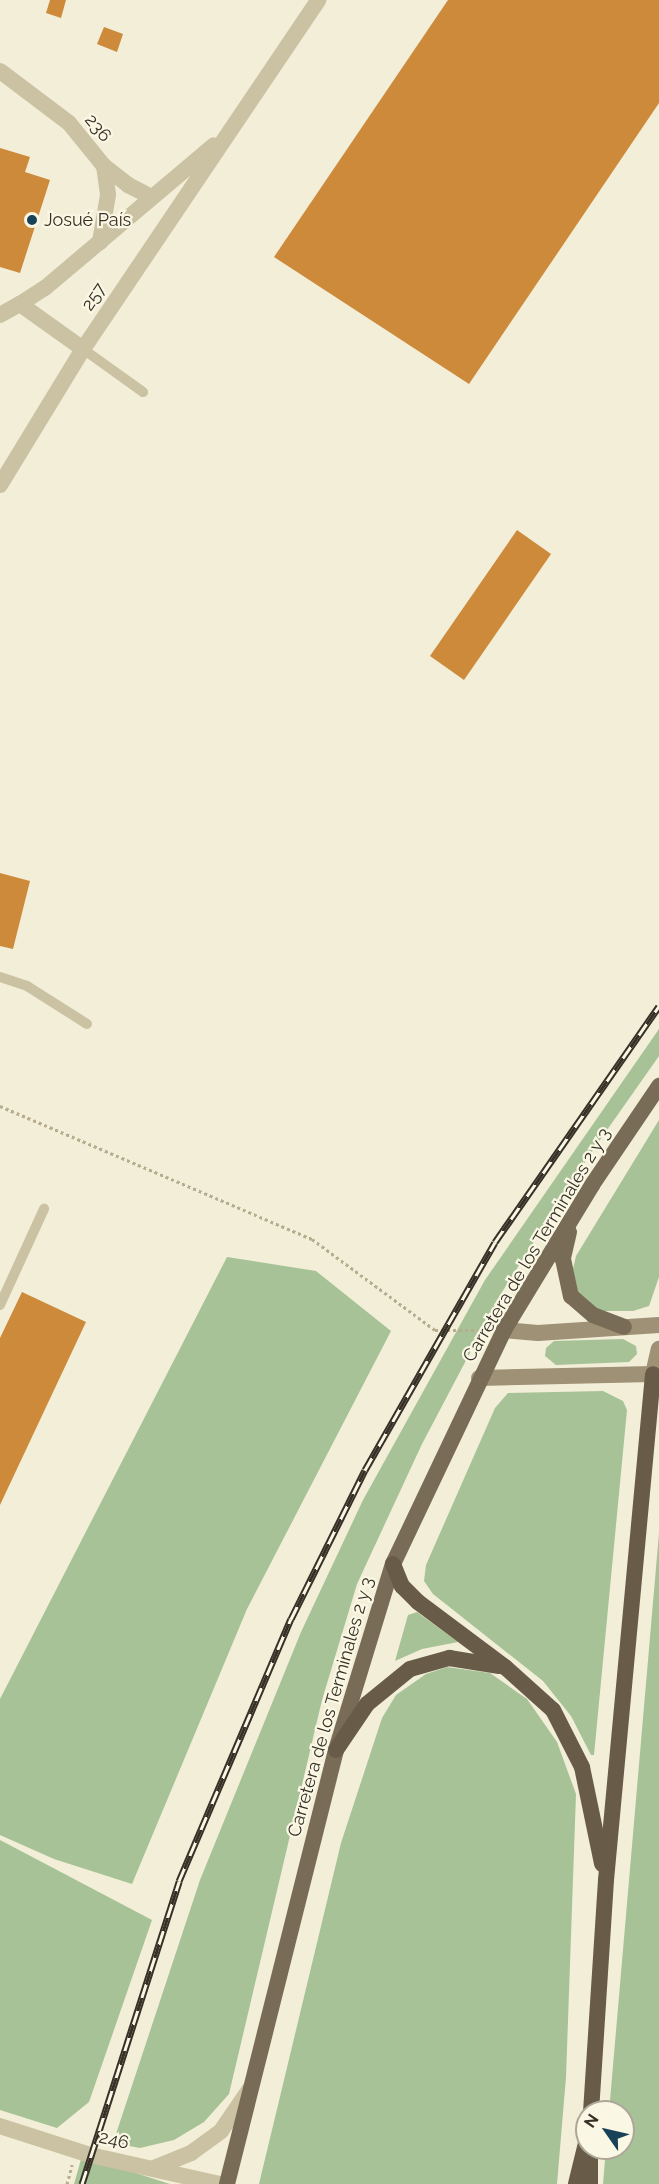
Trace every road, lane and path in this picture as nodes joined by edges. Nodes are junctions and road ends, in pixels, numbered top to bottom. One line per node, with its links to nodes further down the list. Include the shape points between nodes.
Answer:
1 (318, 0): 3 (street, 257)
2 (0, 71): 4 (street, 236, via 69,123)
3 (227, 135): 5 (street, 257); 9 (street, 257)
4 (104, 166): 5 (street); 6 (street, 236, via 108,195)
5 (150, 196): 6 (street, 257)
6 (100, 242): 7 (street, 257)
7 (20, 304): 8 (street, 257); 9 (street)
8 (0, 315)
9 (83, 349): 10 (lane); 11 (street, 257)
10 (143, 392)
11 (0, 485)
12 (0, 977): 13 (lane, via 27,986)
13 (87, 1024)
14 (659, 1086): 17 (main road, Carretera de los Terminales 2 y 3)
15 (0, 1106): 21 (path, via 302,1235 435,1330)
16 (44, 1209): 18 (lane)
17 (573, 1216): 20 (main road, via 562,1259 571,1296 593,1315); 21 (main road, Carretera de los Terminales 2 y 3)
18 (0, 1305)
19 (659, 1325): 20 (main road)
20 (624, 1327): 21 (main road, via 538,1333)
21 (504, 1330): 24 (main road, Carretera de los Terminales 2 y 3)
22 (659, 1348): 23 (main road)
23 (656, 1374): 24 (main road); 28 (highway)
24 (479, 1378): 25 (main road, Carretera de los Terminales 2 y 3)
25 (393, 1564): 26 (highway, via 402,1586 418,1602); 27 (main road, Carretera de los Terminales 2 y 3)
26 (505, 1667): 27 (highway, via 448,1658 410,1669 367,1704); 28 (highway, via 553,1710 572,1742 582,1767)
27 (336, 1750): 29 (main road, Carretera de los Terminales 2 y 3)
28 (606, 1880): 30 (highway)
29 (250, 2090): 34 (street, via 212,2138 177,2161); 36 (main road, Carretera de los Terminales 2 y 3)
30 (592, 2100)
31 (0, 2126): 34 (street, 246, via 90,2155)
32 (582, 2160): 37 (highway)
33 (590, 2160): 38 (highway)
34 (152, 2168): 35 (street, 246)
35 (220, 2184)
36 (227, 2184)
37 (576, 2184)
38 (590, 2184)

